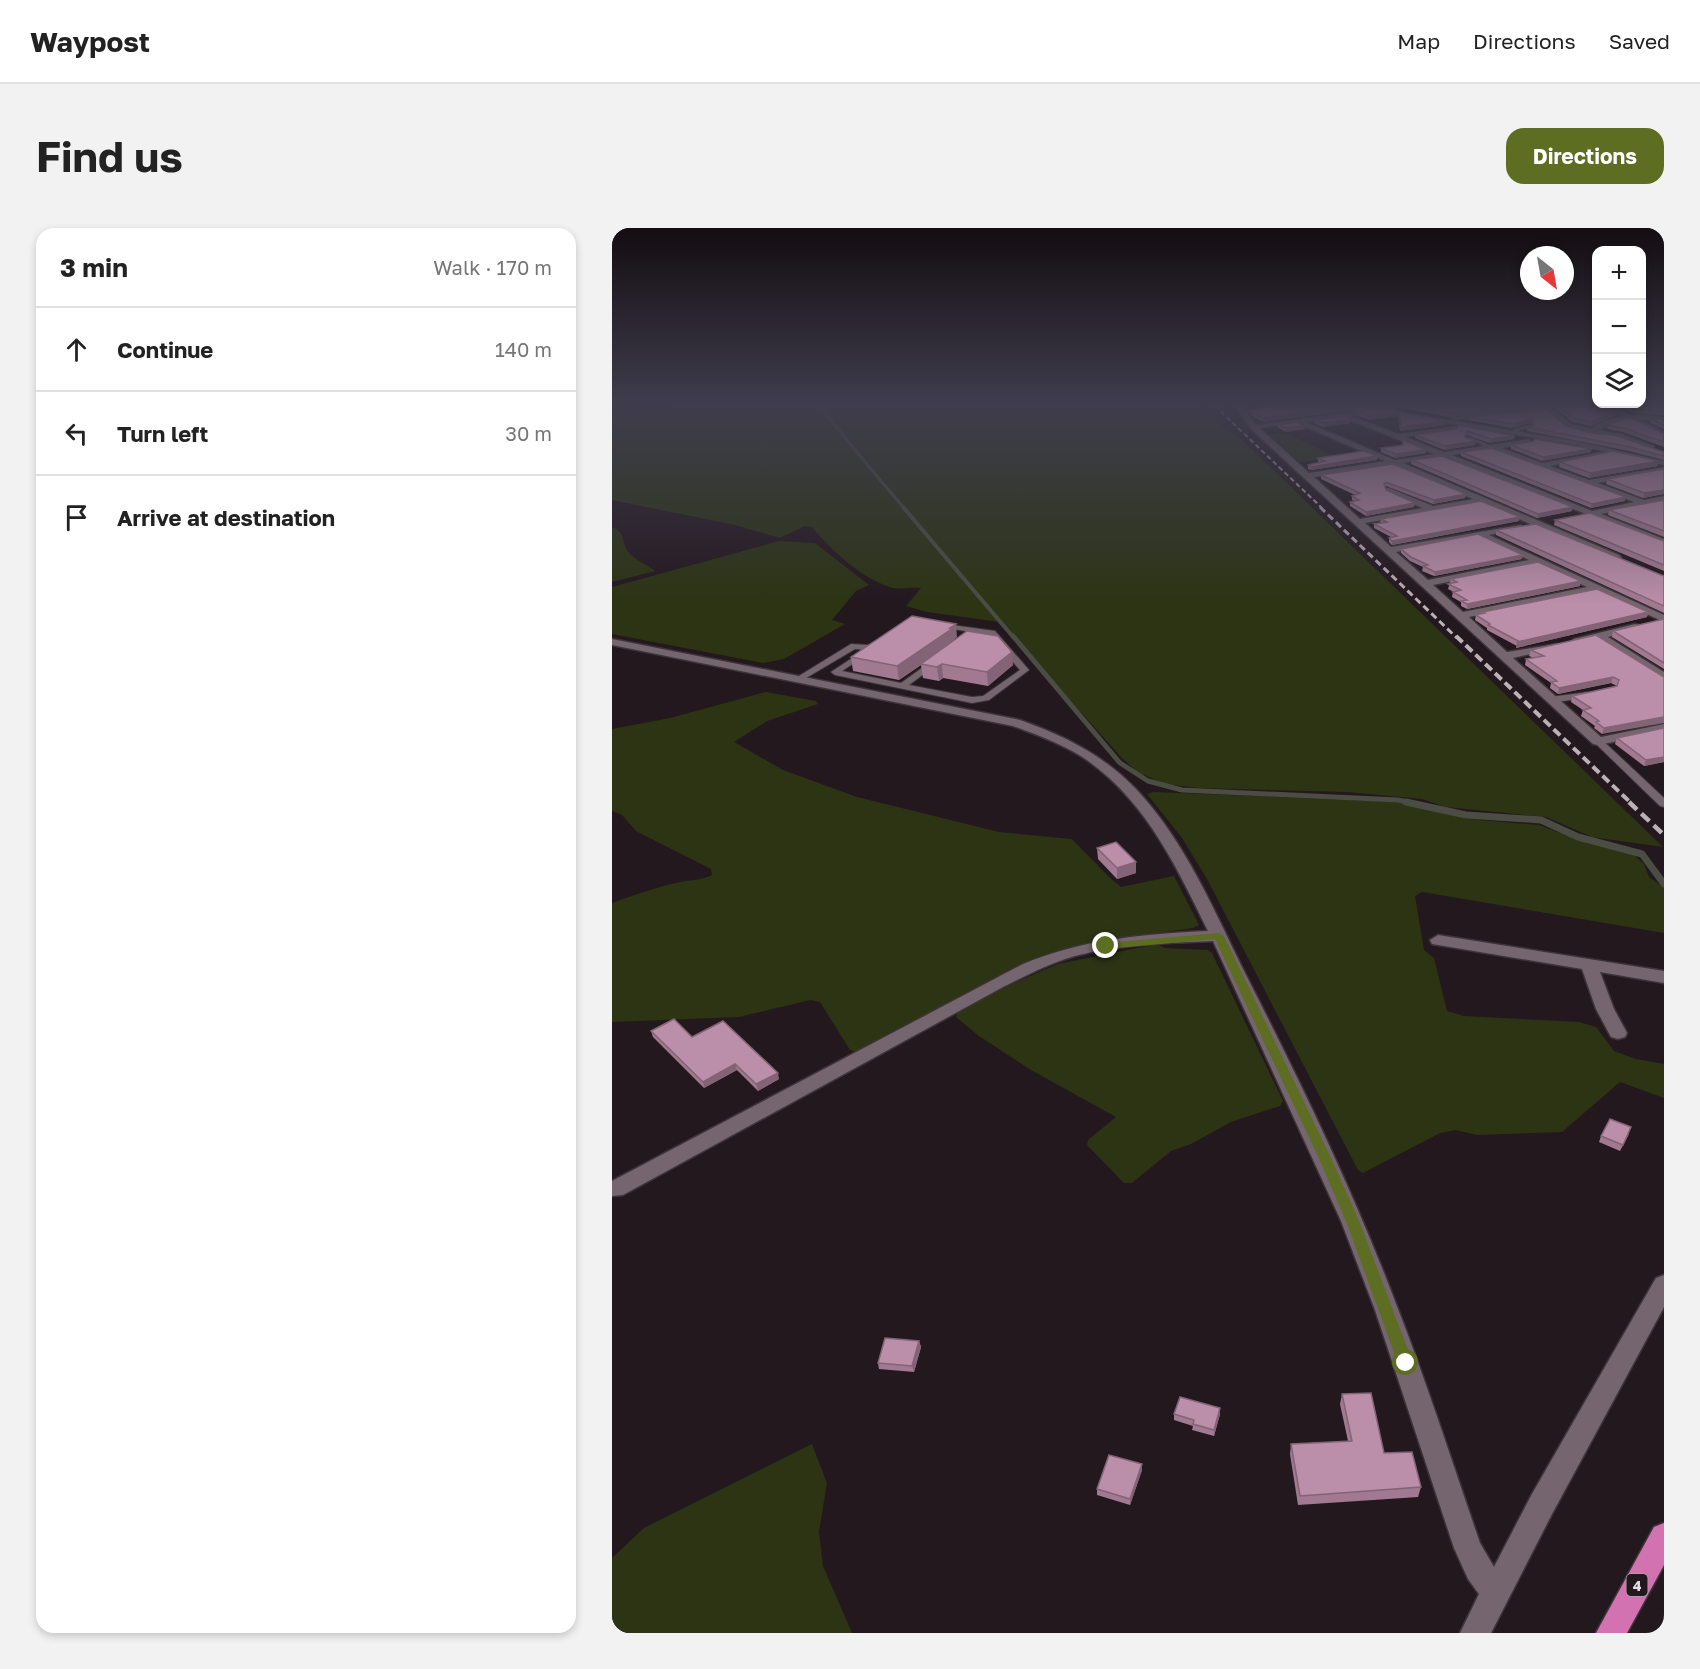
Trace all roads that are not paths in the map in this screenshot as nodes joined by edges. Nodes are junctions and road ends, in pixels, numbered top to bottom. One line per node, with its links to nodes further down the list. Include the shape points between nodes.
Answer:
1 (1303, 472): 7 (street)
2 (1335, 472): 7 (street)
3 (1415, 472): 11 (street)
4 (1486, 472): 15 (street)
5 (1560, 472): 8 (street)
6 (1649, 472): 8 (street)
7 (1308, 476): 18 (street)
8 (1589, 482): 12 (street)
9 (1389, 490): 13 (street)
10 (1664, 499): 12 (street)
11 (1482, 500): 13 (street); 19 (street)
12 (1644, 503): 14 (street); 15 (street)
13 (1432, 509): 18 (street)
14 (1664, 510)
15 (1592, 513): 16 (street); 21 (street)
16 (1570, 517)
17 (1559, 519): 19 (street)
18 (1358, 522): 22 (street)
19 (1537, 523): 20 (street); 23 (street)
20 (1480, 534): 22 (street); 24 (street)
21 (1664, 542)
22 (1389, 550): 25 (street)
23 (1622, 559)
24 (1538, 561): 25 (street); 26 (street)
25 (1425, 584): 27 (street)
26 (1597, 588): 27 (street); 28 (street)
27 (1460, 616): 36 (street)
28 (1664, 619): 31 (street)
29 (935, 624): 30 (lane)
30 (978, 631): 33 (lane); 40 (lane, via 992,633 1025,670 986,698 972,700)
31 (1599, 636): 36 (street); 38 (street)
32 (887, 637): 35 (lane)
33 (969, 638)
34 (612, 642): 39 (street)
35 (869, 648): 39 (lane, via 854,646); 40 (lane, via 835,672)
36 (1504, 657): 42 (street)
37 (940, 659): 40 (lane)
38 (1661, 673)
39 (798, 679): 46 (street, via 1016,723 1085,751 1117,775 1168,840)
40 (902, 686)
41 (1602, 691): 42 (lane)
42 (1551, 700): 44 (street)
43 (1664, 728): 44 (street)
44 (1598, 741): 45 (lane)
45 (1664, 804)
46 (1219, 936): 51 (street, via 1078,950 1038,964); 54 (street, via 1352,1221 1387,1310 1468,1548)
47 (1438, 940): 48 (street)
48 (1589, 965): 49 (street); 50 (street)
49 (1664, 977)
50 (1618, 1033)
51 (615, 1189)
52 (1664, 1285): 54 (street, via 1542,1504)
53 (1664, 1537): 56 (highway, 4)
54 (1497, 1594): 55 (street)
55 (1481, 1630)
56 (1611, 1633)

